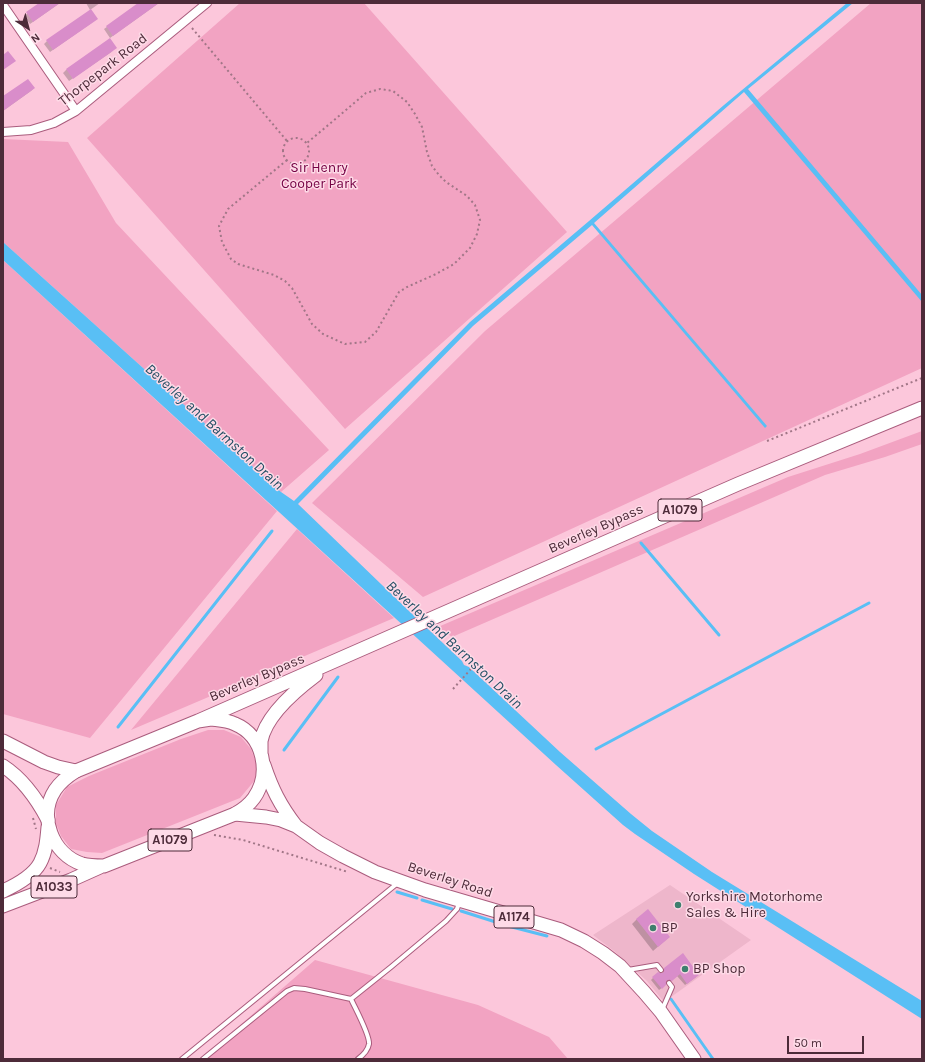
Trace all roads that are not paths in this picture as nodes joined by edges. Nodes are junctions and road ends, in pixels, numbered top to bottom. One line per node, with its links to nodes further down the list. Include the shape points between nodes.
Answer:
1 (202, 4): 3 (street, Thorpepark Road)
2 (3, 5): 3 (street)
3 (76, 111): 4 (street, Thorpepark Road, via 54,123 31,130)
4 (3, 132)
5 (922, 408): 6 (main road, Beverley Bypass / A1079, via 738,484)
6 (328, 665): 7 (main road, Beverley Bypass); 9 (main road, Beverley Bypass, via 280,707 271,719 261,742)
7 (198, 722): 9 (main road, via 210,719 236,724 256,742); 11 (main road)
8 (3, 741): 11 (main road, via 44,762)
9 (262, 759): 12 (main road, A1079, via 263,777 260,788 246,808); 14 (main road, Beverley Road / A1174, via 276,797)
10 (3, 766): 13 (main road, A1079, via 19,779 40,806)
11 (76, 771): 13 (main road, via 67,776 54,791 48,810)
12 (235, 814): 14 (main road, Beverley Road / A1174, via 266,817); 15 (main road, A1079)
13 (48, 823): 15 (main road, A1079, via 57,845 73,860 82,864); 17 (main road, A1033, via 47,841 40,863 21,881)
14 (296, 826): 16 (main road, Beverley Road / A1174, via 343,856 375,872)
15 (104, 866): 19 (main road, A1033)
16 (401, 881): 18 (main road, Beverley Road / A1174); 25 (lane)
17 (3, 891)
18 (460, 900): 21 (main road, Beverley Road / A1174, via 561,930 603,953); 23 (lane, via 457,909 446,921)
19 (3, 906)
20 (661, 970): 21 (lane, via 658,965)
21 (624, 971): 24 (main road, Beverley Road / A1174)
22 (669, 983): 24 (lane, via 672,987)
23 (351, 999): 26 (lane, via 294,988); 27 (lane, via 368,1036 369,1044)
24 (661, 1012): 28 (main road, Beverley Road / A1174)
25 (182, 1059)
26 (203, 1059)
27 (358, 1059)
28 (694, 1059)

